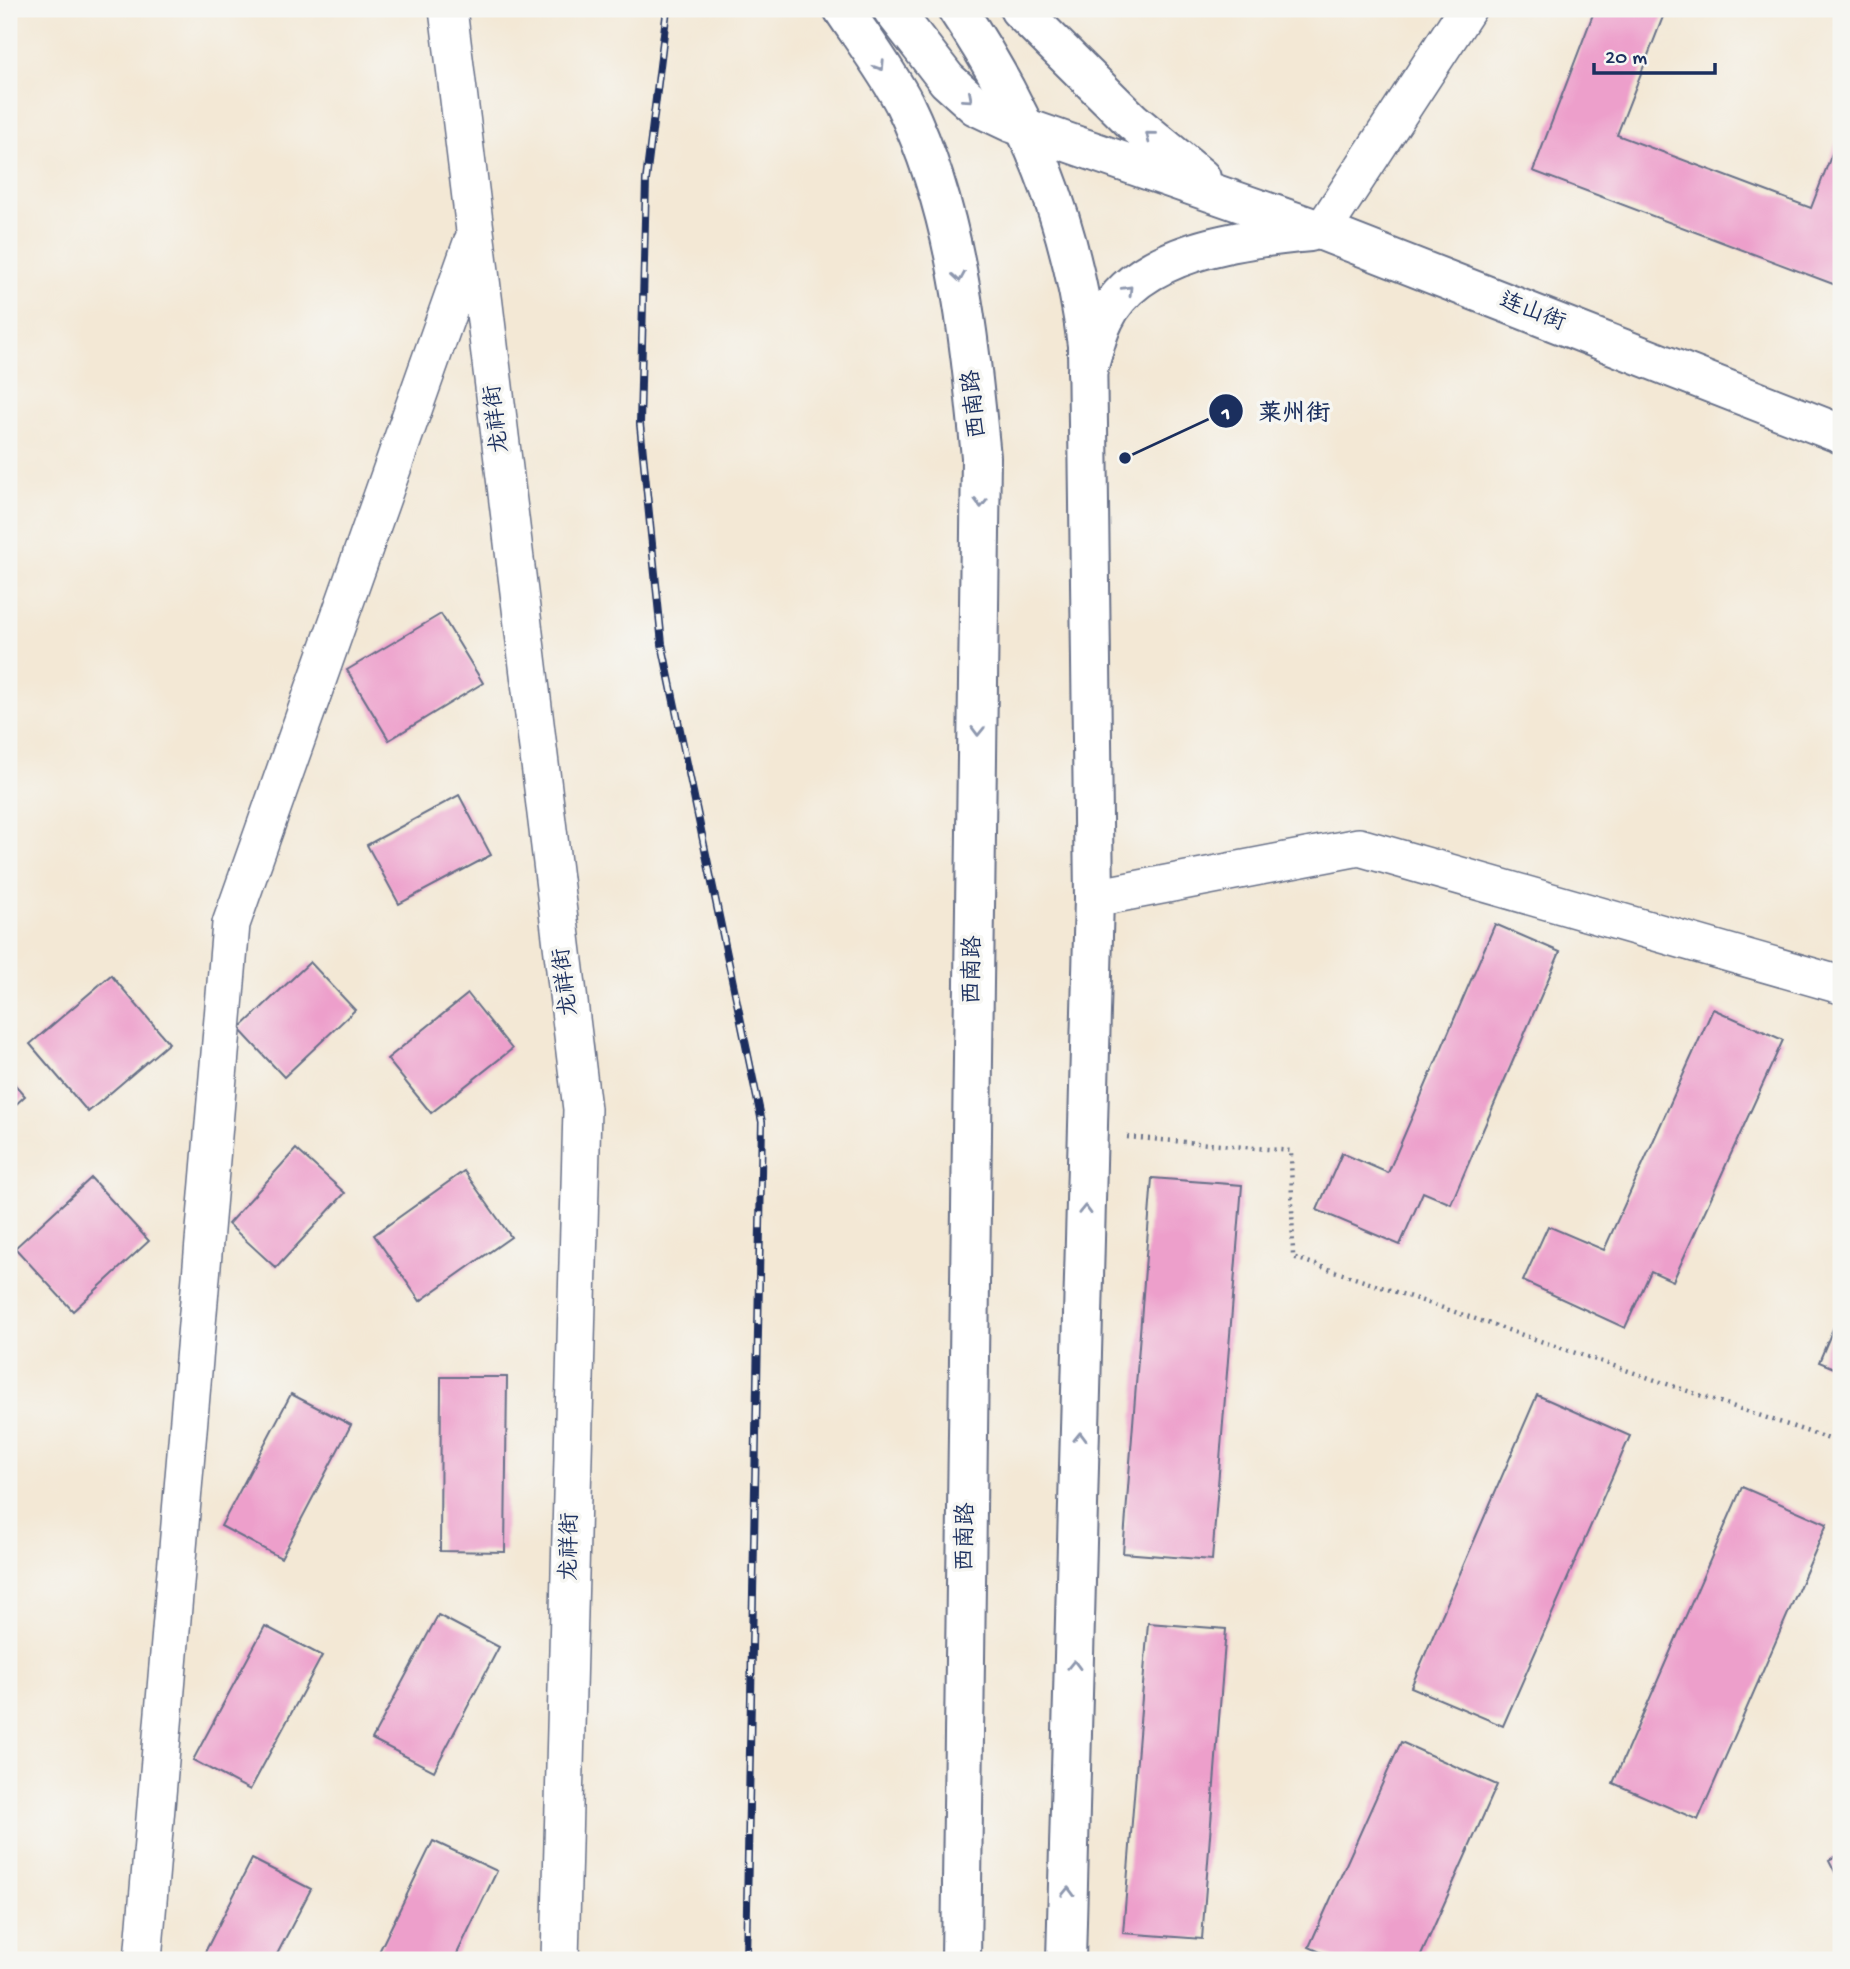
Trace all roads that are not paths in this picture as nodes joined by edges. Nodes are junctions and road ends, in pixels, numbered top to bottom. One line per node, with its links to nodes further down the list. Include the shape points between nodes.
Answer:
1 (448, 9): 10 (street, 龙祥街)
2 (843, 9): 17 (main road, 西南路, one-way to 17, via 903,102 936,180 957,265 981,457)
3 (892, 9): 7 (main road, 连山街, one-way to 7, via 947,80 976,106)
4 (957, 9): 7 (main road, via 996,67)
5 (1019, 9): 8 (main road, one-way to 5, via 1132,121)
6 (1467, 9): 9 (street)
7 (1027, 128): 8 (main road, 连山街); 11 (main road, via 1063,227 1080,294)
8 (1222, 195): 9 (main road, 连山街)
9 (1322, 231): 11 (main road, one-way to 9, via 1104,319 1129,286 1165,264 1258,237); 12 (main road, 连山街)
10 (475, 235): 15 (street, via 231,924); 16 (street, 龙祥街, via 582,1109)
11 (1087, 372): 13 (main road)
12 (1841, 434)
13 (1094, 898): 14 (street, via 1359,847); 18 (main road, one-way to 13)
14 (1841, 985)
15 (143, 1960)
16 (560, 1960)
17 (961, 1960)
18 (1066, 1960)

